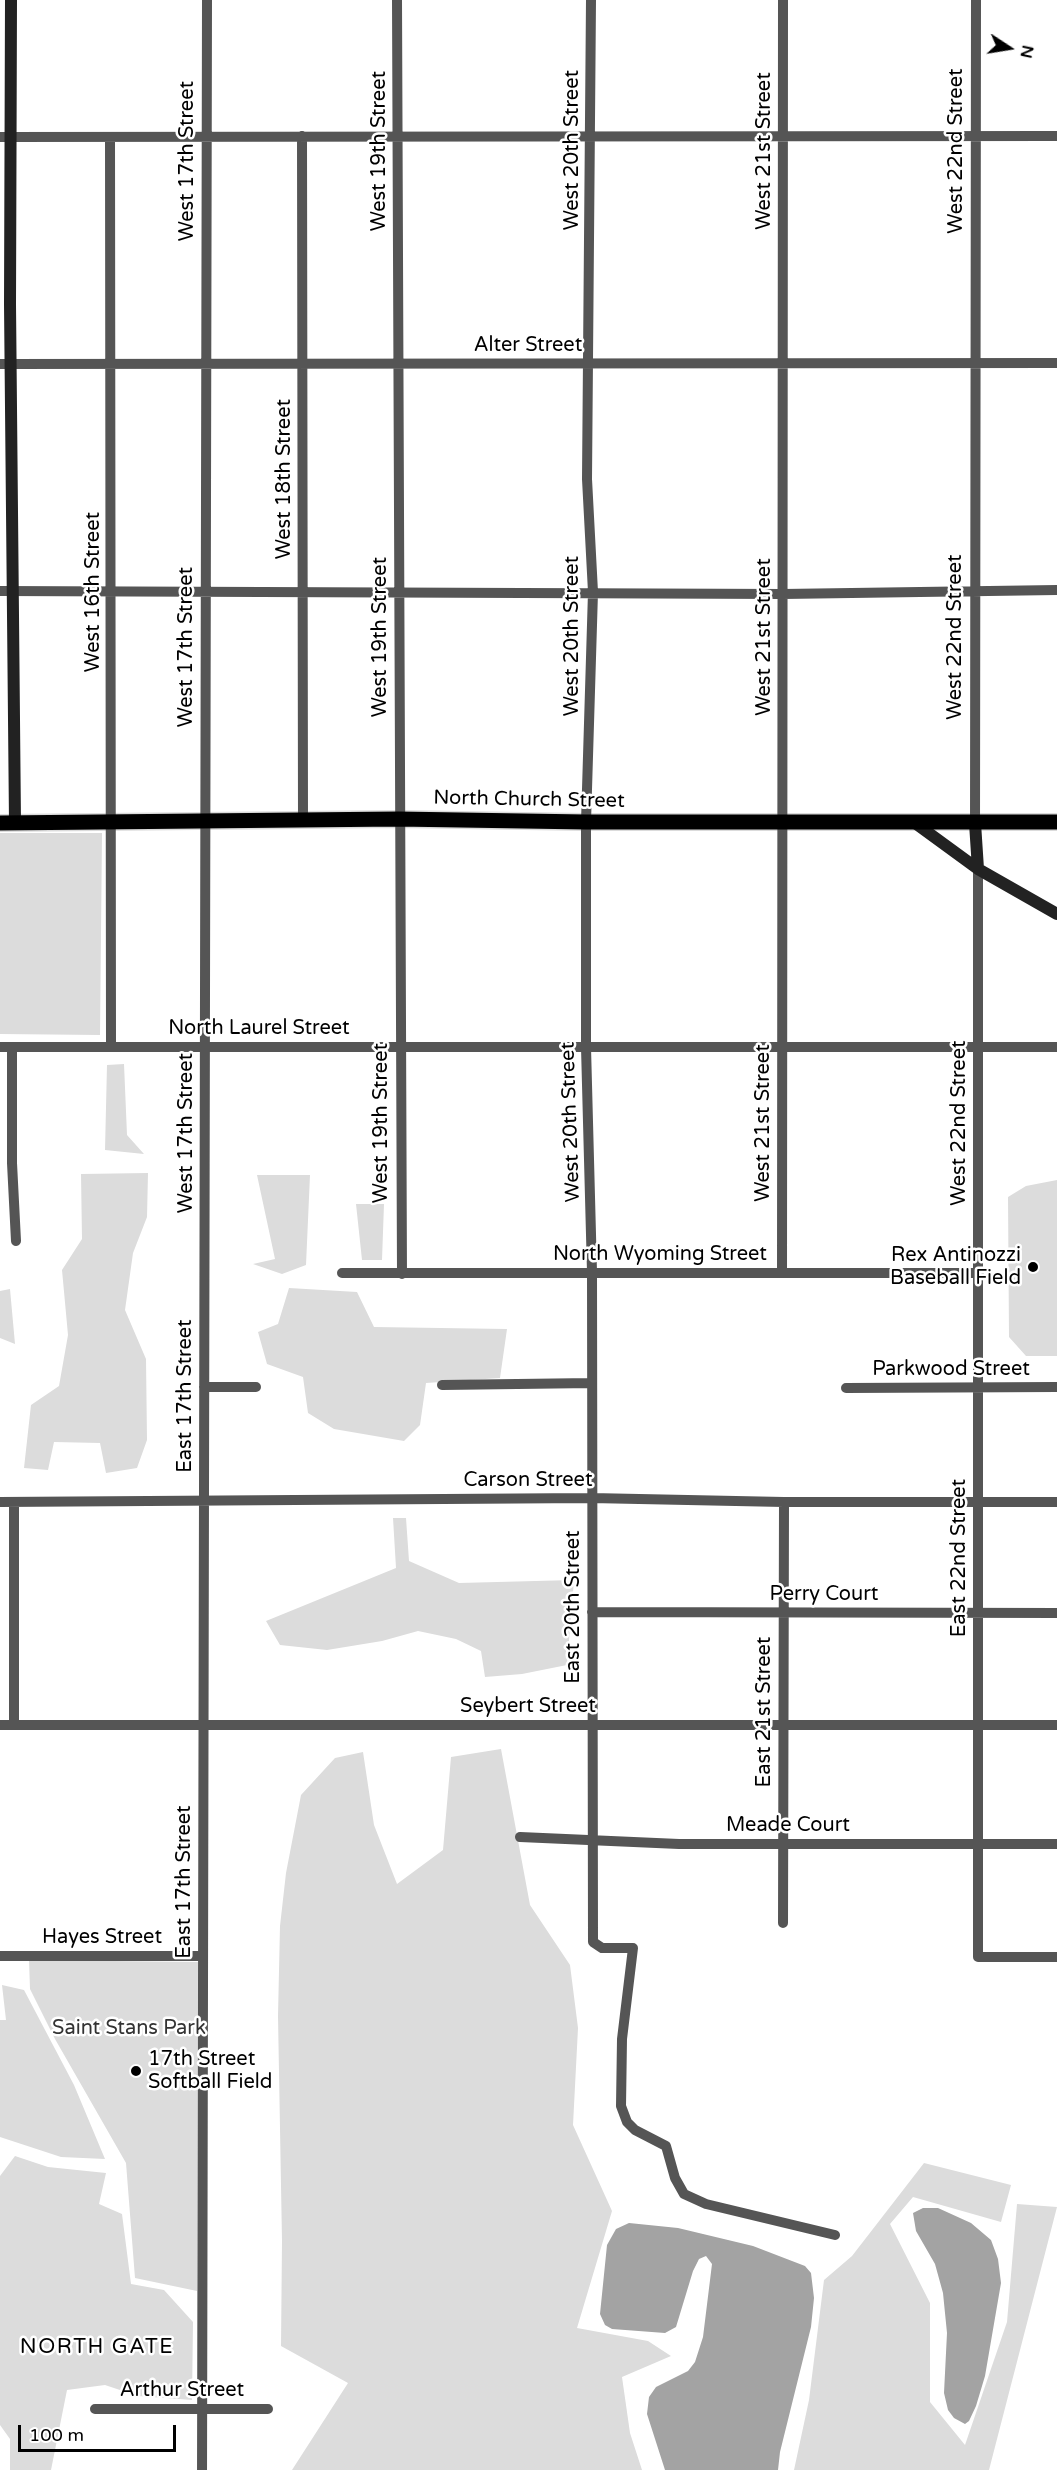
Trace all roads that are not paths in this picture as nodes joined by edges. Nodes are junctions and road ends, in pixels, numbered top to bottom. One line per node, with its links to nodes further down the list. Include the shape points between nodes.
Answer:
1 (11, 0): 9 (main road)
2 (207, 0): 12 (street, West 17th Street)
3 (397, 0): 13 (street, West 19th Street)
4 (591, 0): 11 (street, West 20th Street)
5 (783, 0): 14 (street, West 21st Street)
6 (976, 0): 15 (street, West 22nd Street)
7 (302, 136): 12 (street); 13 (street); 18 (street, West 18th Street)
8 (1057, 136): 15 (street)
9 (6, 137): 10 (street); 23 (main road)
10 (110, 137): 12 (street); 16 (street, West 16th Street)
11 (591, 137): 13 (street); 14 (street); 19 (street, West 20th Street)
12 (205, 138): 17 (street, West 17th Street)
13 (398, 138): 24 (street, West 19th Street)
14 (783, 138): 15 (street); 20 (street, West 21st Street)
15 (976, 138): 21 (street, West 22nd Street)
16 (112, 363): 17 (street, Alter Street); 23 (street, Alter Street); 29 (street, West 16th Street)
17 (206, 363): 18 (street, Alter Street); 30 (street, West 17th Street)
18 (304, 363): 24 (street, Alter Street); 31 (street, West 18th Street)
19 (587, 363): 20 (street, Alter Street); 24 (street, Alter Street); 28 (street, West 20th Street, via 587,479)
20 (783, 363): 21 (street, Alter Street); 33 (street, West 21st Street)
21 (976, 363): 22 (street, Alter Street); 27 (street, West 22nd Street)
22 (1057, 363)
23 (6, 364): 26 (main road)
24 (398, 364): 32 (street, West 19th Street)
25 (1057, 590): 27 (street)
26 (6, 591): 29 (street); 40 (main road)
27 (977, 591): 33 (street); 43 (street, West 22nd Street)
28 (593, 592): 32 (street); 33 (street); 38 (street, West 20th Street)
29 (112, 594): 30 (street); 35 (street, West 16th Street)
30 (206, 594): 31 (street); 36 (street, West 17th Street)
31 (303, 594): 32 (street); 37 (street, West 18th Street)
32 (399, 594): 34 (street, West 19th Street)
33 (783, 594): 41 (street, West 21st Street)
34 (398, 819): 37 (main road, North Church Street); 38 (main road, North Church Street); 50 (street, West 19th Street)
35 (111, 821): 36 (main road, North Church Street); 40 (main road, North Church Street); 48 (street, West 16th Street)
36 (205, 822): 37 (main road, North Church Street); 49 (street, West 17th Street)
37 (303, 822)
38 (586, 822): 41 (main road, North Church Street); 51 (street, West 20th Street)
39 (1057, 822): 43 (main road, North Church Street)
40 (7, 823)
41 (783, 823): 42 (main road, North Church Street); 52 (street, West 21st Street)
42 (915, 823): 43 (main road, North Church Street); 44 (main road)
43 (975, 823): 44 (main road, West 22nd Street)
44 (978, 868): 45 (main road); 53 (street, West 22nd Street)
45 (1057, 914)
46 (0, 1047): 47 (street, North Laurel Street)
47 (12, 1047): 48 (street, North Laurel Street); 55 (street)
48 (111, 1047): 49 (street, North Laurel Street)
49 (205, 1047): 50 (street, North Laurel Street); 61 (street, West 17th Street)
50 (399, 1047): 51 (street, North Laurel Street); 60 (street, West 19th Street)
51 (586, 1047): 52 (street, North Laurel Street); 56 (street, West 20th Street)
52 (782, 1047): 53 (street, North Laurel Street); 58 (street, West 21st Street)
53 (980, 1047): 54 (street, North Laurel Street); 59 (street, West 22nd Street)
54 (1057, 1047)
55 (16, 1242)
56 (592, 1272): 58 (street, North Wyoming Street); 60 (street, North Wyoming Street); 62 (street, East 20th Street)
57 (342, 1273): 60 (street, North Wyoming Street)
58 (782, 1273): 59 (street, North Wyoming Street)
59 (979, 1273): 68 (street, East 22nd Street)
60 (402, 1274)
61 (204, 1294): 64 (street, East 17th Street)
62 (592, 1383): 63 (street); 69 (street, East 20th Street)
63 (442, 1385)
64 (204, 1387): 65 (street); 72 (street, East 17th Street)
65 (256, 1387)
66 (1057, 1387): 68 (street, Parkwood Street)
67 (846, 1388): 68 (street, Parkwood Street)
68 (979, 1389): 74 (street, East 22nd Street)
69 (591, 1498): 72 (street, Carson Street); 73 (street, Carson Street); 76 (street, East 20th Street)
70 (0, 1502): 71 (street, Carson Street)
71 (14, 1502): 72 (street, Carson Street); 81 (street)
72 (204, 1502): 82 (street, East 17th Street)
73 (784, 1502): 74 (street, Carson Street); 77 (street, East 21st Street)
74 (978, 1502): 75 (street, Carson Street); 78 (street, East 22nd Street)
75 (1057, 1502)
76 (592, 1612): 77 (street, Perry Court); 83 (street, East 20th Street)
77 (783, 1613): 78 (street, Perry Court); 84 (street, East 21st Street)
78 (978, 1613): 79 (street, Perry Court); 85 (street, East 22nd Street)
79 (1057, 1613)
80 (0, 1725): 81 (street, Seybert Street)
81 (14, 1725): 82 (street, Seybert Street)
82 (204, 1725): 83 (street, Seybert Street); 94 (street, East 17th Street)
83 (592, 1725): 84 (street, Seybert Street); 88 (street, East 20th Street)
84 (783, 1725): 85 (street, Seybert Street); 89 (street, East 21st Street)
85 (978, 1725): 86 (street, Seybert Street); 90 (street, East 22nd Street)
86 (1057, 1725)
87 (520, 1837): 88 (street, Meade Court)
88 (593, 1838): 89 (street, Meade Court, via 680,1844); 96 (street, East 20th Street, via 593,1941 602,1948 633,1948 622,2039 621,2106 627,2122 666,2146 684,2194 706,2204)
89 (783, 1844): 90 (street, Meade Court); 92 (street, East 21st Street)
90 (978, 1844): 91 (street, Meade Court); 95 (street, via 978,1957)
91 (1057, 1844)
92 (783, 1923)
93 (0, 1956): 94 (street, Hayes Street)
94 (203, 1956): 98 (street, East 17th Street)
95 (1057, 1957)
96 (836, 2235)
97 (95, 2409): 98 (street, Arthur Street)
98 (202, 2409): 99 (street, Arthur Street); 100 (street, East 17th Street)
99 (268, 2409)
100 (202, 2470)

